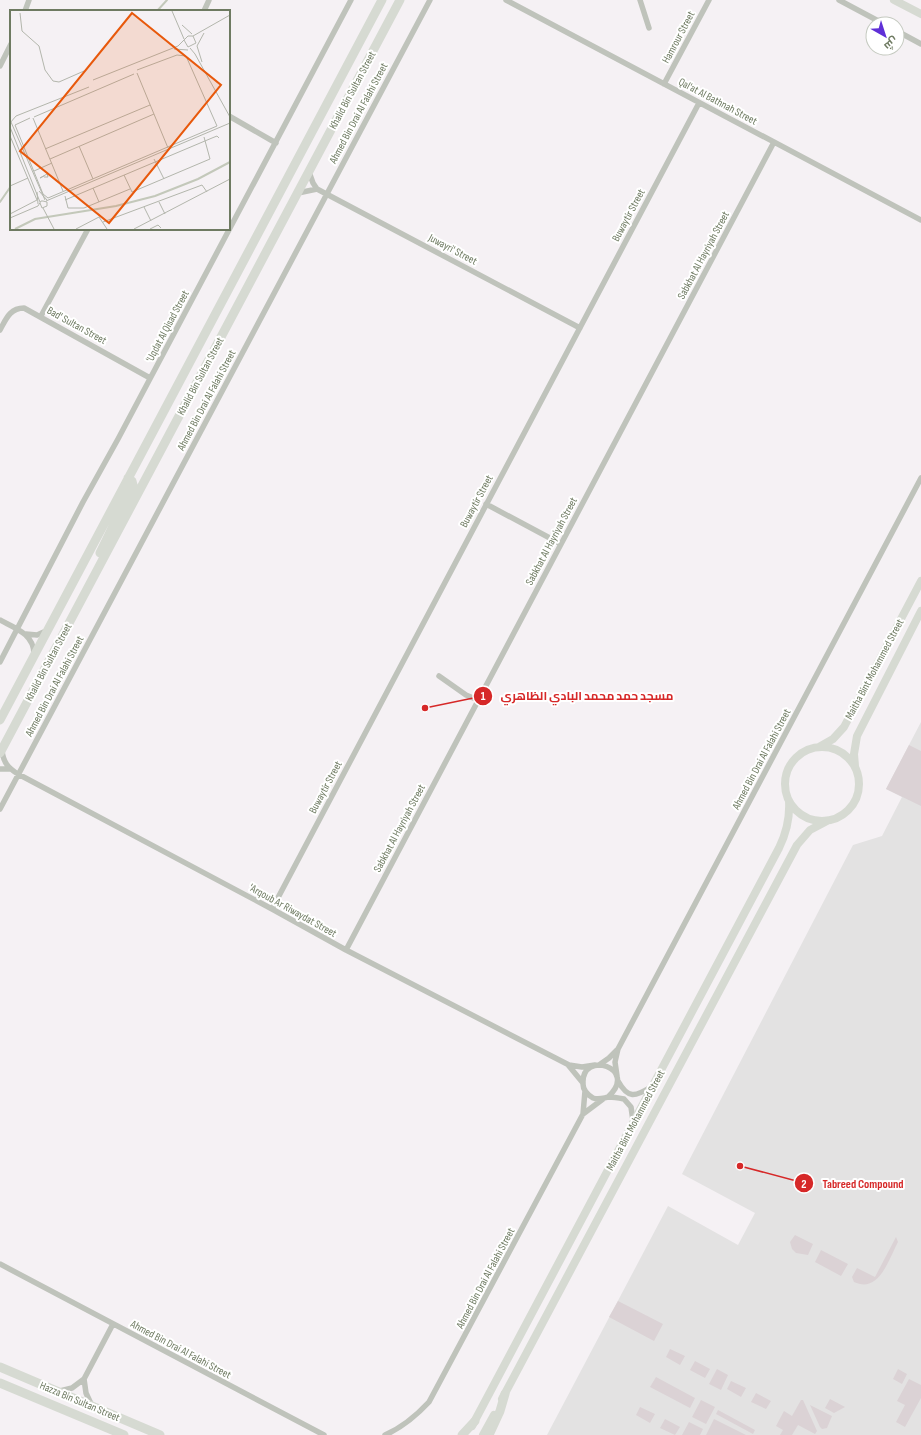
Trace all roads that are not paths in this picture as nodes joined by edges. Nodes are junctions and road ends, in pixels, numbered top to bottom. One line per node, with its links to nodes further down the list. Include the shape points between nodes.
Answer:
1 (29, 0): 12 (street)
2 (209, 0): 13 (street)
3 (352, 0): 25 (street, 'Uqdat Al Qisad Street)
4 (382, 0): 38 (main road, Khalid Bin Sultan Street)
5 (400, 0): 26 (main road, Khalid Bin Sultan Street)
6 (430, 0): 29 (street, Ahmed Bin Drai Al Falahi Street)
7 (506, 0): 21 (street, Qal'at Al Bathnah Street)
8 (640, 0): 16 (street)
9 (709, 0): 21 (street, Hamrour Street)
10 (839, 0): 15 (street)
11 (894, 0): 14 (main road)
12 (25, 10)
13 (204, 10)
14 (921, 14)
15 (869, 16)
16 (648, 28)
17 (905, 35): 18 (street)
18 (921, 44)
19 (10, 46): 20 (street)
20 (0, 66)
21 (664, 84): 22 (street, Qal'at Al Bathnah Street)
22 (699, 103): 24 (street, Qal'at Al Bathnah Street); 35 (street, Buwaytir Street)
23 (230, 117): 25 (street)
24 (774, 142): 30 (street, Qal'at Al Bathnah Street); 41 (street, Sabkhat Al Hayriyah Street)
25 (276, 143): 31 (street, 'Uqdat Al Qisad Street)
26 (309, 172): 27 (street); 28 (main road, Khalid Bin Sultan Street)
27 (317, 189): 28 (street); 29 (street, Juwayri' Street)
28 (298, 192): 42 (main road, Khalid Bin Sultan Street)
29 (326, 194): 35 (street, Juwayri' Street); 59 (street, Ahmed Bin Drai Al Falahi Street)
30 (921, 220)
31 (230, 229)
32 (87, 230): 34 (street)
33 (229, 230): 37 (street, 'Uqdat Al Qisad Street)
34 (41, 316): 36 (street, Bad' Sultan Street, via 18,308 9,313); 37 (street, Bad' Sultan Street)
35 (580, 328): 40 (street, Buwaytir Street)
36 (0, 330)
37 (150, 378): 46 (street, 'Uqdat Al Qisad Street)
38 (128, 478): 42 (main road, via 132,480 133,485 101,550); 47 (main road, Khalid Bin Sultan Street)
39 (921, 478): 65 (street, Ahmed Bin Drai Al Falahi Street)
40 (486, 504): 41 (street); 63 (street, Buwaytir Street)
41 (561, 544): 52 (street, Sabkhat Al Hayriyah Street)
42 (99, 566): 55 (main road, Khalid Bin Sultan Street)
43 (921, 581): 54 (main road, Maitha Bint Mohammed Street, via 844,726 832,740)
44 (921, 611): 58 (main road, Maitha Bint Mohammed Street, via 857,736 854,754)
45 (0, 620): 46 (street)
46 (17, 630): 48 (street); 50 (street, 'Uqdat Al Qisad Street)
47 (47, 631): 48 (street, via 37,635); 49 (main road, Khalid Bin Sultan Street)
48 (26, 634): 49 (street, via 32,644)
49 (34, 656): 53 (main road, Khalid Bin Sultan Street)
50 (0, 662)
51 (439, 676): 52 (street, via 466,695)
52 (478, 700): 64 (street, Sabkhat Al Hayriyah Street)
53 (0, 720)
54 (817, 748): 58 (main road, via 830,748 842,753 851,761); 60 (main road, via 801,754 789,767 785,784)
55 (1, 751): 57 (street)
56 (0, 769): 57 (street)
57 (10, 769): 59 (street, 'Arqoub Ar Riwaydat Street)
58 (857, 773): 62 (main road, via 859,790 852,806 843,814)
59 (18, 774): 61 (street, Ahmed Bin Drai Al Falahi Street); 63 (street, 'Arqoub Ar Riwaydat Street)
60 (789, 801): 62 (main road, via 802,815 814,820); 70 (main road, Maitha Bint Mohammed Street, via 789,820 784,839)
61 (0, 808)
62 (827, 821): 81 (main road, Maitha Bint Mohammed Street, via 810,830 797,845)
63 (272, 909): 64 (street, 'Arqoub Ar Riwaydat Street)
64 (346, 950): 66 (street, 'Arqoub Ar Riwaydat Street)
65 (618, 1049): 67 (street, Ahmed Bin Drai Al Falahi Street); 68 (street, Ahmed Bin Drai Al Falahi Street, via 615,1062)
66 (568, 1065): 67 (street, 'Arqoub Ar Riwaydat Street); 69 (street, 'Arqoub Ar Riwaydat Street)
67 (597, 1065): 68 (street, via 610,1068); 69 (street, via 586,1072)
68 (617, 1079): 70 (street, via 624,1091 632,1095); 72 (street, via 614,1092)
69 (583, 1083): 71 (street)
70 (653, 1086): 74 (main road, Maitha Bint Mohammed Street)
71 (585, 1090): 72 (street, via 592,1097); 73 (street, Ahmed Bin Drai Al Falahi Street)
72 (606, 1098): 73 (street, Ahmed Bin Drai Al Falahi Street); 74 (street, via 624,1099 628,1102)
73 (583, 1114): 87 (street, Ahmed Bin Drai Al Falahi Street, via 429,1402 409,1422)
74 (633, 1123): 83 (main road, Maitha Bint Mohammed Street)
75 (0, 1264): 76 (street, Ahmed Bin Drai Al Falahi Street)
76 (113, 1324): 78 (street, Ahmed Bin Drai Al Falahi Street); 86 (street, Ahmed Bin Drai Al Falahi Street)
77 (0, 1368): 80 (main road, Hazza Bin Sultan Street)
78 (84, 1379): 80 (street, via 72,1388); 82 (street, via 86,1393)
79 (0, 1382): 84 (main road, Hazza Bin Sultan Street)
80 (57, 1391): 82 (main road, Hazza Bin Sultan Street)
81 (505, 1394): 90 (main road, Maitha Bint Mohammed Street); 91 (main road)
82 (92, 1406): 85 (main road, Hazza Bin Sultan Street)
83 (475, 1421): 88 (main road); 89 (main road, Maitha Bint Mohammed Street)
84 (124, 1435)
85 (160, 1435)
86 (324, 1435)
87 (385, 1435)
88 (462, 1435)
89 (467, 1435)
90 (483, 1435)
91 (489, 1435)

